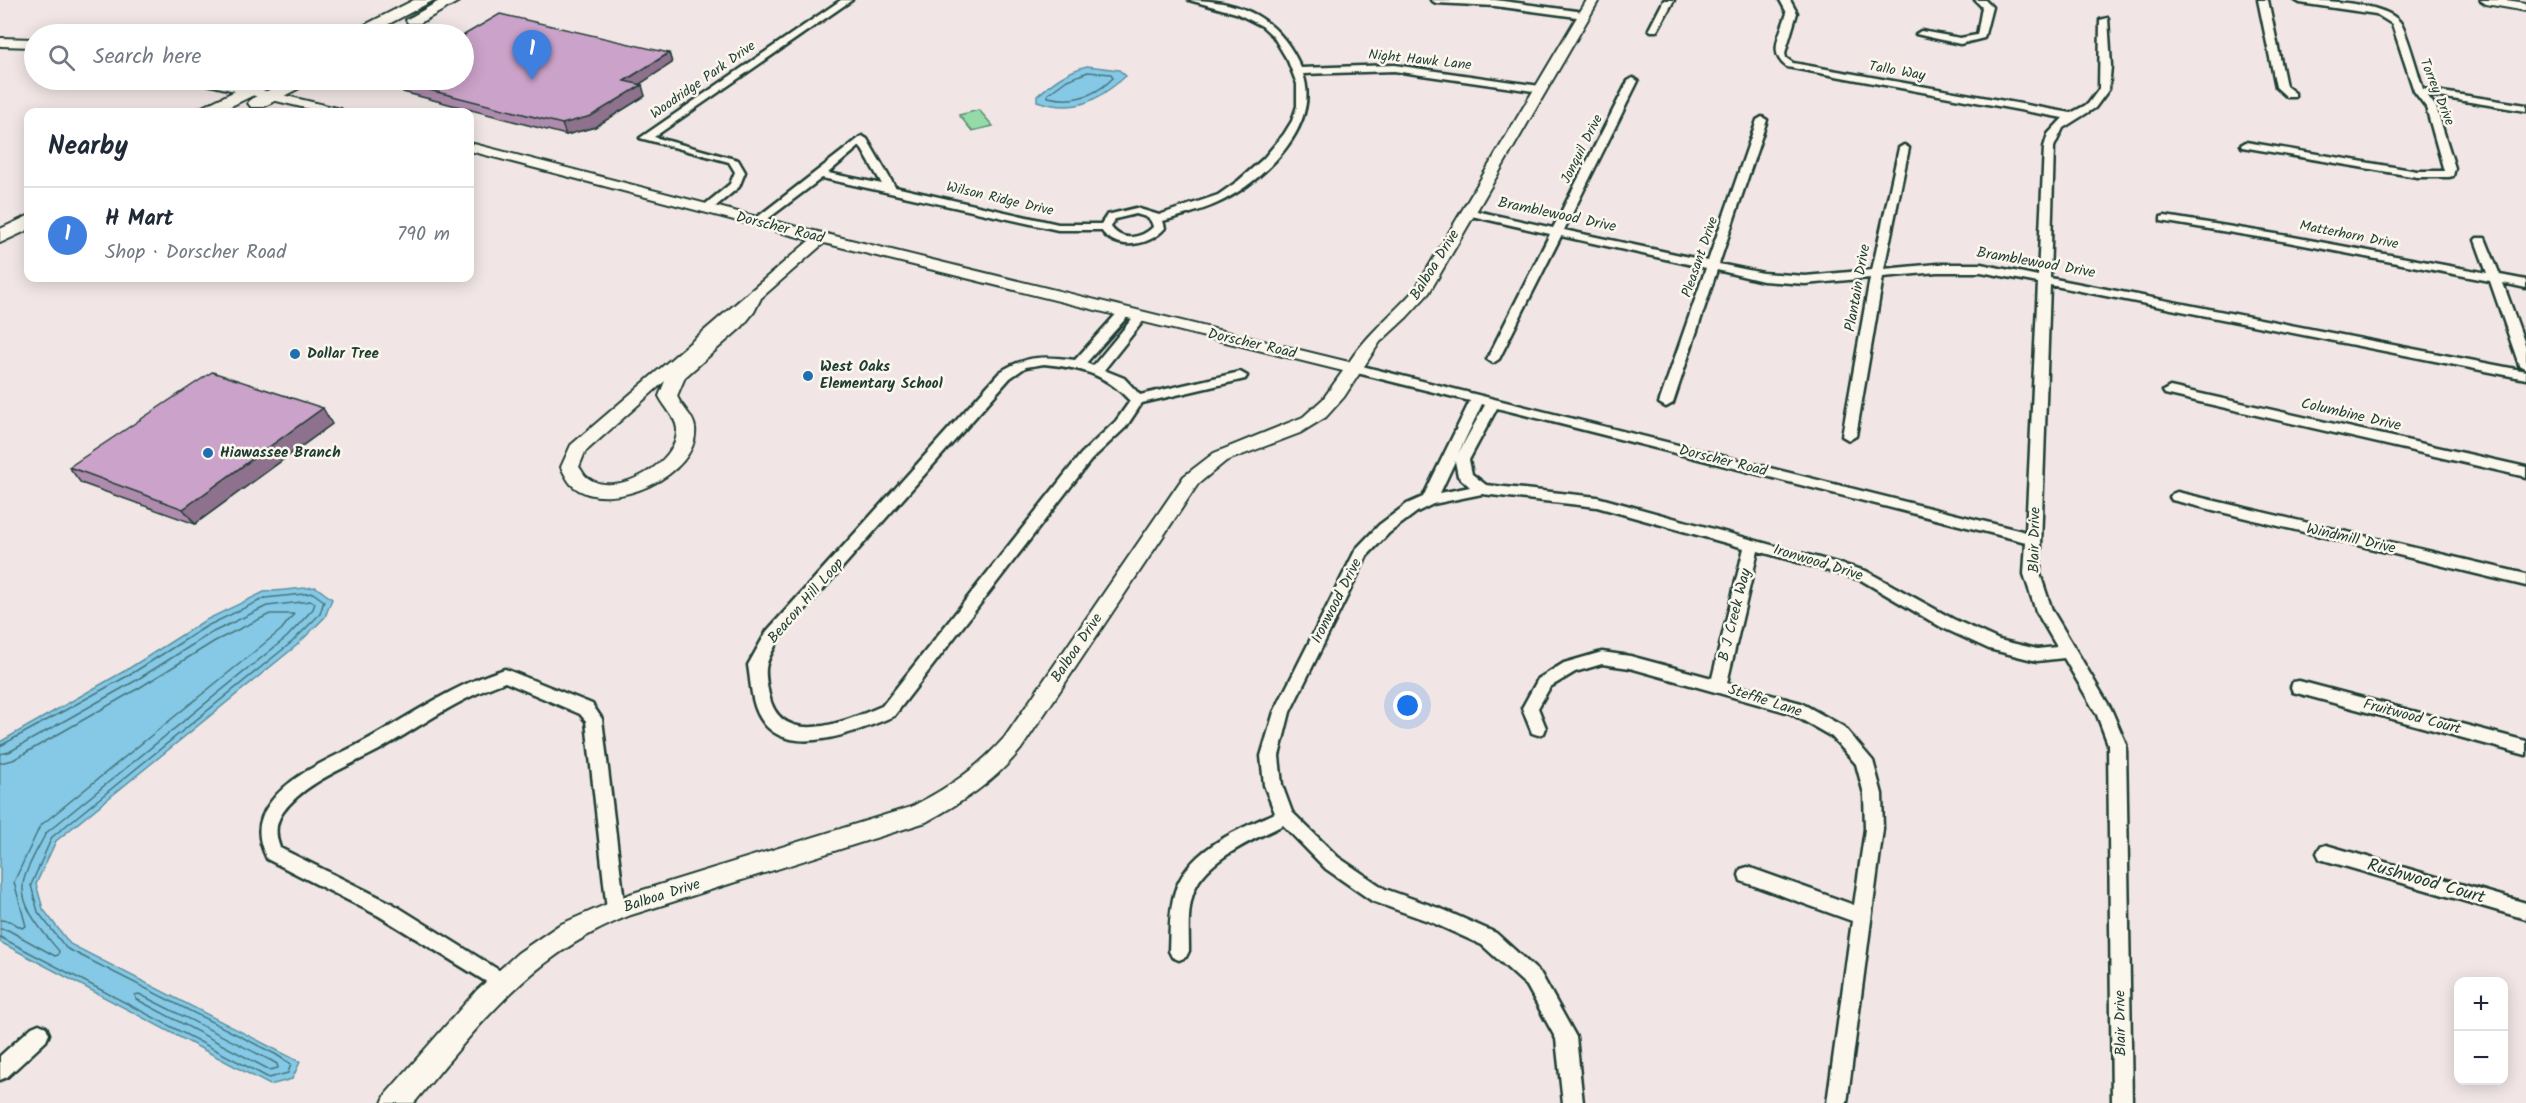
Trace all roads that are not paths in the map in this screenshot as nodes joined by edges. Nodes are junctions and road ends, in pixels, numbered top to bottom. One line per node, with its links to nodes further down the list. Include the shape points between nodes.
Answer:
1 (426, 0): 15 (highway)
2 (453, 0): 16 (highway)
3 (847, 0): 41 (street, Woodridge Park Drive, via 645,138 733,160 740,172 735,185)
4 (1194, 0): 21 (street, via 1239,11 1269,26 1288,48)
5 (1436, 0): 13 (street)
6 (1670, 0): 17 (street)
7 (1785, 0): 33 (street, Tallo Way, via 1792,13 1780,53 1790,65)
8 (1980, 0): 18 (street, via 1987,7 1982,36 1975,41)
9 (2264, 0): 28 (street, via 2281,87)
10 (2300, 0): 27 (street, Torrey Drive, via 2379,12 2391,18)
11 (2486, 0): 12 (street)
12 (2526, 7)
13 (1588, 8): 23 (street, Balboa Drive)
14 (2105, 20): 33 (street, Blair Drive, via 2105,88 2098,101)
15 (379, 24)
16 (406, 24)
17 (1654, 29)
18 (1921, 34)
19 (0, 42): 20 (street)
20 (24, 43)
21 (1297, 71): 23 (street, Night Hawk Lane, via 1393,68); 44 (street, via 1303,92 1300,114 1265,164 1229,192 1201,206)
22 (1633, 81): 49 (street, Jonquil Drive)
23 (1540, 89): 42 (street, Balboa Drive)
24 (250, 90): 29 (highway)
25 (268, 90): 30 (highway)
26 (276, 90): 31 (street)
27 (2419, 91): 32 (street); 35 (street, Torrey Drive, via 2431,106 2449,174 2417,174)
28 (2291, 95)
29 (214, 108)
30 (244, 108)
31 (325, 108)
32 (2526, 108)
33 (2071, 116): 56 (street, Blair Drive, via 2055,129 2049,147)
34 (1762, 120): 53 (street, Pleasant Drive)
35 (2246, 145)
36 (474, 148): 41 (street, Dorscher Road)
37 (1904, 148): 54 (street, Plantain Drive)
38 (820, 174): 39 (street, Wilson Ridge Drive); 39 (street, via 862,139); 46 (street)
39 (890, 189): 48 (street, Wilson Ridge Drive, via 1058,227)
40 (24, 205): 43 (highway)
41 (706, 209): 46 (street, Dorscher Road)
42 (1467, 212): 49 (street, Bramblewood Drive); 63 (street, Balboa Drive, via 1423,290 1374,338)
43 (0, 218)
44 (1157, 219): 48 (street, via 1144,212 1128,211 1111,217); 48 (street, via 1159,228 1155,233 1140,239 1118,239)
45 (2165, 219): 55 (street, Matterhorn Drive)
46 (757, 222): 51 (street, Dorscher Road)
47 (24, 224): 50 (highway)
48 (1105, 227)
49 (1557, 232): 53 (street, Bramblewood Drive); 60 (street, Jonquil Drive)
50 (0, 237)
51 (821, 238): 58 (street); 59 (street, Dorscher Road)
52 (2481, 240): 55 (street)
53 (1713, 265): 54 (street, Bramblewood Drive, via 1763,277 1805,280); 71 (street, Pleasant Drive)
54 (1877, 274): 56 (street, Bramblewood Drive, via 1981,268); 72 (street, Plantain Drive)
55 (2495, 278): 57 (street, Matterhorn Drive); 62 (street)
56 (2044, 279): 65 (street, Bramblewood Drive); 77 (street, Blair Drive)
57 (2526, 284)
58 (753, 297): 58 (street, via 577,449 570,467 576,479 602,490 624,489 647,481 674,460 684,449 687,428 668,396 669,387 743,317)
59 (1132, 315): 61 (street); 63 (street, Dorscher Road); 64 (street)
60 (1493, 359)
61 (1078, 364): 64 (street, Beacon Hill Loop); 69 (street, Beacon Hill Loop, via 1044,360 1022,364 1005,375 774,635 756,665 767,717 779,729 811,735 857,725 888,711 1086,457 1115,431)
62 (2526, 365)
63 (1354, 368): 68 (street, Dorscher Road); 88 (street, Balboa Drive, via 1337,395 1311,419 1297,428 1220,456 1203,467 1013,744 962,791 918,815)
64 (1096, 371): 69 (street, Beacon Hill Loop, via 1119,381)
65 (2526, 375)
66 (1240, 376): 69 (street)
67 (2170, 391): 73 (street, Columbine Drive)
68 (1478, 399): 70 (street, Dorscher Road); 76 (street)
69 (1137, 400)
70 (1492, 403): 74 (street, via 1462,460 1466,476); 77 (street, Dorscher Road)
71 (1666, 403)
72 (1849, 436)
73 (2526, 472)
74 (1482, 489): 76 (street, Ironwood Drive); 78 (street, Ironwood Drive, via 1597,502)
75 (2177, 497): 79 (street, Windmill Drive)
76 (1429, 500): 85 (street, Ironwood Drive, via 1384,529 1361,553 1282,712 1270,756 1273,785)
77 (2034, 539): 80 (street, Blair Drive, via 2032,574 2044,611)
78 (1752, 544): 80 (street, Ironwood Drive, via 1866,576 1947,623 1995,645 2037,655); 81 (street, B J Creek Way)
79 (2526, 580)
80 (2068, 652): 98 (street, Blair Drive, via 2105,714 2117,744)
81 (1718, 686): 83 (street, Steffie Lane, via 1602,658 1570,667 1544,682 1530,708); 90 (street, Steffie Lane, via 1795,708 1838,732 1864,761 1873,794 1874,829)
82 (2298, 687): 84 (street, Fruitwood Court)
83 (1538, 728)
84 (2526, 748)
85 (1285, 816): 91 (street, via 1202,864 1185,890); 96 (street, Ironwood Drive, via 1332,863 1379,895 1489,939 1534,980 1566,1037)
86 (2326, 853): 89 (street, Rushwood Court)
87 (1748, 875): 90 (street)
88 (616, 910): 92 (street, Balboa Drive, via 548,945); 92 (street, via 594,719 586,710 505,675 481,683 302,784 271,815 267,828 273,853 386,910)
89 (2526, 911)
90 (1862, 916): 97 (street, Steffie Lane)
91 (1179, 951)
92 (503, 983): 95 (street, Balboa Drive)
93 (39, 1034): 94 (street)
94 (0, 1070)
95 (396, 1103)
96 (1573, 1103)
97 (1837, 1103)
98 (2122, 1103)

